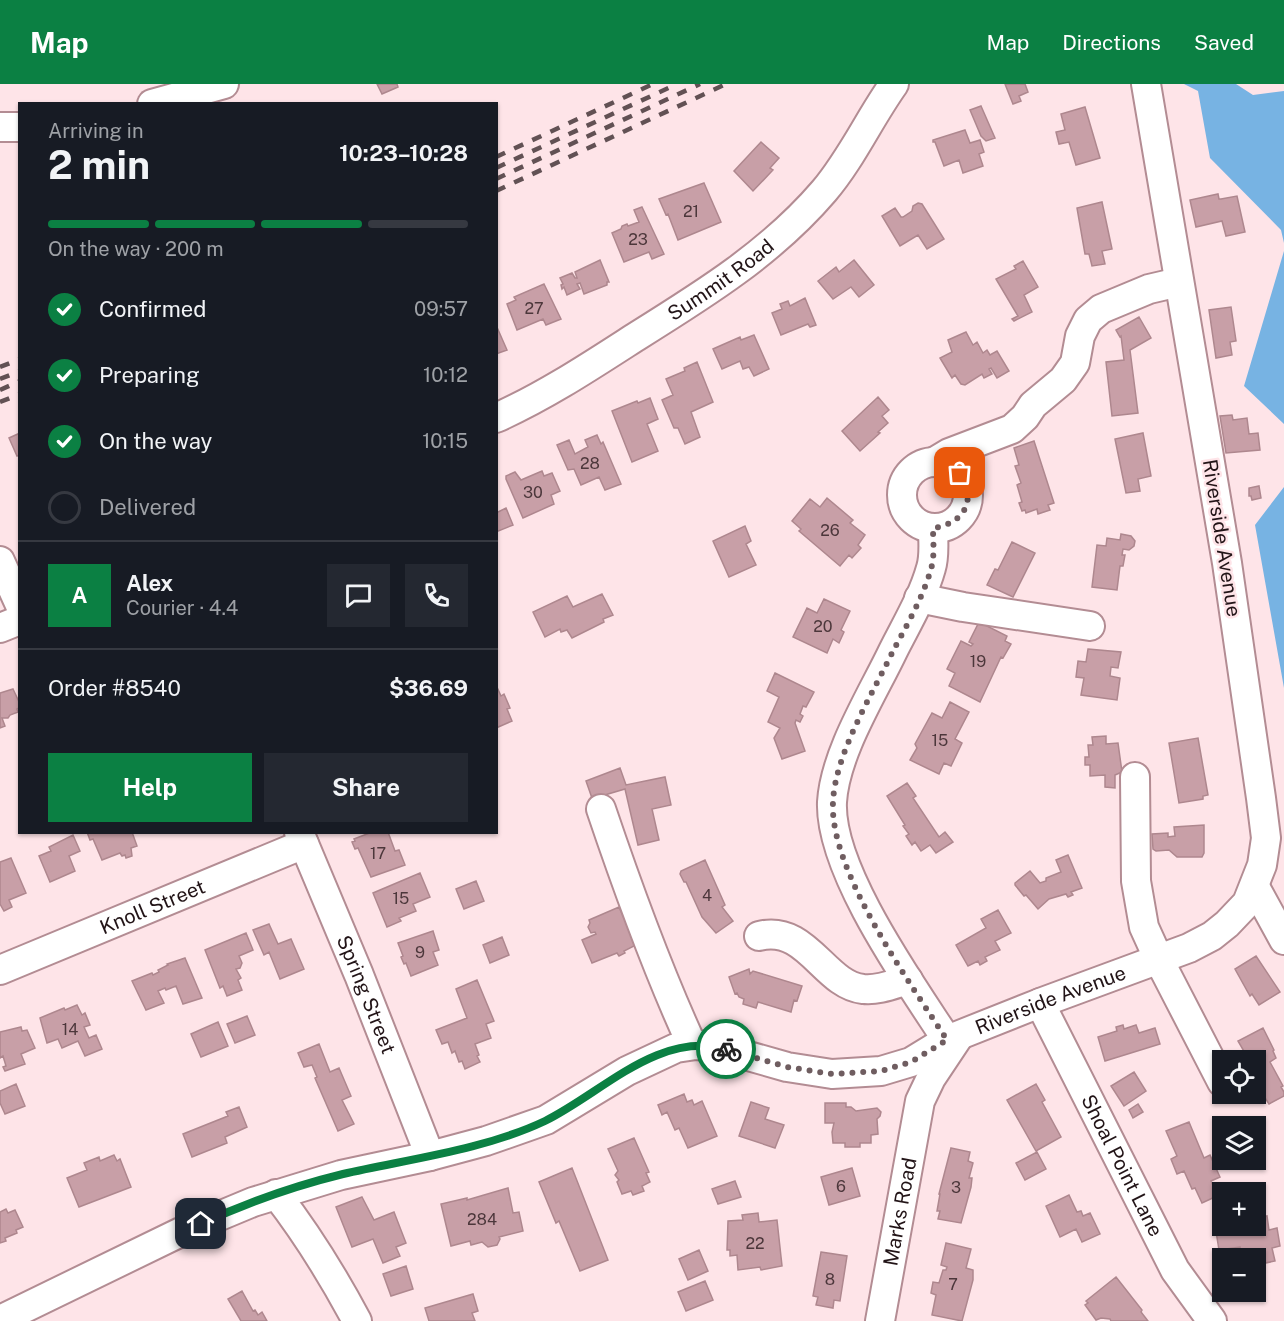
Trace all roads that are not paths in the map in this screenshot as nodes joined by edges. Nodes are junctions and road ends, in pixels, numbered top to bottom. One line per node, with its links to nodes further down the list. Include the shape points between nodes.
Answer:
1 (224, 84): 4 (street)
2 (894, 84): 8 (street, Summit Road, via 834,179 797,222 759,255 573,377)
3 (1146, 84): 7 (street, Riverside Avenue)
4 (159, 102)
5 (18, 126): 6 (street)
6 (0, 127)
7 (1179, 282): 9 (street, via 1149,289 1101,309 1088,320 1080,336 1075,363 1063,380 1012,429); 20 (street, Riverside Avenue, via 1261,798 1266,838)
8 (498, 417)
9 (934, 462): 10 (street, via 914,470 903,489 905,509 918,523); 10 (street, via 960,473 968,495 966,508 958,519)
10 (933, 528): 12 (street, via 931,568)
11 (0, 561): 13 (street)
12 (919, 598): 15 (street); 25 (street, via 845,750 832,802 834,827 855,886)
13 (18, 601)
14 (18, 621): 16 (street)
15 (1090, 626)
16 (0, 628)
17 (1136, 777): 23 (street, via 1136,881 1144,927)
18 (601, 809): 28 (street, via 642,924)
19 (301, 838): 24 (street, Knoll Street); 32 (street, Spring Street)
20 (1255, 887): 22 (street); 23 (street, Riverside Avenue, via 1247,903 1220,930)
21 (759, 936): 25 (street, via 776,934 793,940 852,987 879,988)
22 (1284, 940)
23 (1159, 960): 26 (street, Riverside Avenue); 29 (street)
24 (0, 970)
25 (908, 980): 27 (street)
26 (1040, 1003): 27 (street, Riverside Avenue); 37 (street, Shoal Point Lane, via 1174,1270)
27 (954, 1037): 30 (street, Riverside Avenue, via 911,1062); 31 (street, Marks Road)
28 (692, 1045): 30 (street, Riverside Avenue, via 712,1046 787,1067 832,1074); 32 (street, Riverside Avenue, via 652,1058 546,1120)
29 (1212, 1061)
30 (881, 1071): 31 (street)
31 (920, 1101): 36 (street, Marks Road)
32 (430, 1156): 33 (street, Riverside Avenue)
33 (276, 1194): 34 (street, Riverside Avenue, via 181,1232); 35 (street, via 302,1227)
34 (0, 1320)
35 (357, 1321)
36 (880, 1321)
37 (1212, 1321)

